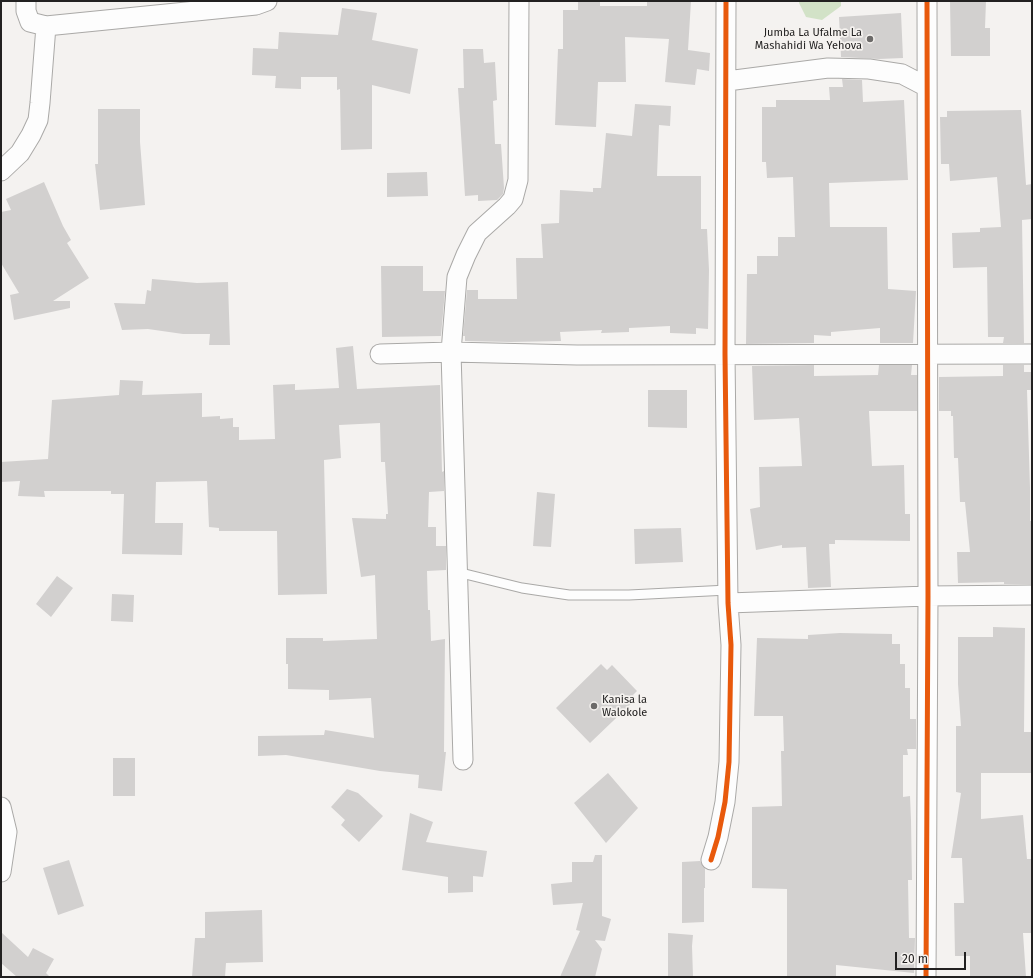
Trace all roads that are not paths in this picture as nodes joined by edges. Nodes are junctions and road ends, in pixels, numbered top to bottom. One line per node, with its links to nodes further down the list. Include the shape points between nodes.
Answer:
1 (26, 1): 6 (street, via 26,12 30,22)
2 (267, 1): 6 (street, via 256,5)
3 (519, 1): 10 (street, via 518,180 514,199 477,233 457,277)
4 (726, 1): 7 (street)
5 (927, 1): 8 (street)
6 (46, 26): 9 (street, via 38,120 20,152)
7 (726, 81): 8 (street, via 828,68 868,69 902,74); 12 (street)
8 (928, 87): 14 (street)
9 (1, 171)
10 (451, 352): 11 (street); 12 (street, via 577,355); 15 (street)
11 (380, 354)
12 (725, 354): 14 (street); 18 (street)
13 (1032, 354): 14 (street)
14 (927, 355): 17 (street)
15 (457, 572): 18 (lane, via 522,588 569,595); 19 (street)
16 (1032, 595): 17 (street)
17 (928, 596): 18 (street); 23 (street)
18 (728, 597): 21 (street, via 731,645 729,762 726,802)
19 (463, 760)
20 (1, 807): 22 (street, via 7,832)
21 (712, 860)
22 (1, 872)
23 (926, 977)

